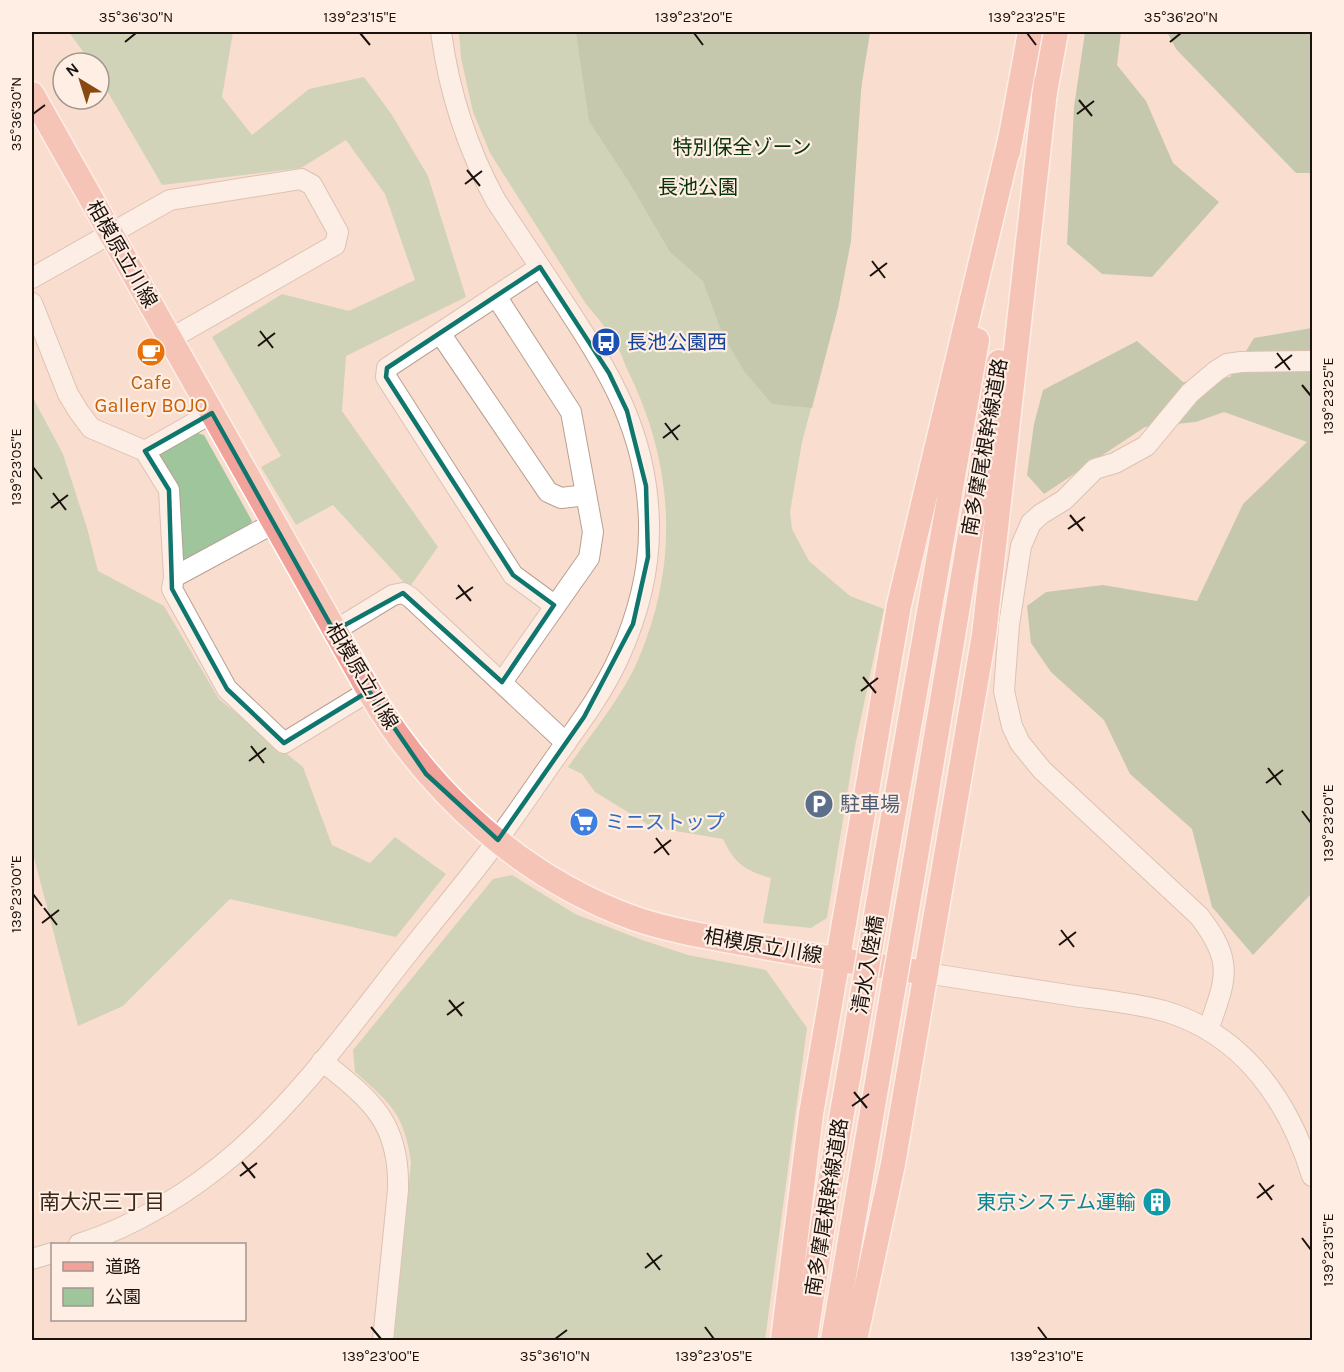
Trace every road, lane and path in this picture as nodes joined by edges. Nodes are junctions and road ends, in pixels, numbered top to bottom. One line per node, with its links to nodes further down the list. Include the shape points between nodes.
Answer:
1 (441, 32): 8 (street, via 454,100 480,171)
2 (1030, 32): 6 (main road, 南多摩尾根幹線道路)
3 (1056, 32): 4 (main road, 南多摩尾根幹線道路)
4 (1046, 82): 27 (main road, 南多摩尾根幹線道路); 29 (main road, via 984,634)
5 (32, 94): 7 (main road, 相模原立川線)
6 (1011, 136): 26 (main road, 南多摩尾根幹線道路); 28 (main road, via 891,603)
7 (110, 233): 9 (street); 13 (main road, 相模原立川線); 13 (street, via 170,200 301,179 312,185 338,232 335,245)
8 (540, 267): 10 (street); 24 (street, via 609,372 627,411 646,486 649,523 648,557 633,624 604,685)
9 (32, 278)
10 (496, 296): 12 (street); 17 (street, via 571,412)
11 (32, 303): 16 (street, via 68,394 91,428)
12 (440, 333): 17 (street, via 548,492 561,498); 20 (street, via 387,368 386,377 513,575)
13 (170, 339): 15 (main road, 相模原立川線)
14 (1312, 361): 30 (street, via 1227,364 1190,393 1146,446 1095,469 1064,500 1041,514 1021,546 1005,668 1004,691 1012,726 1042,770 1212,932 1224,963 1223,989)
15 (212, 413): 16 (street); 18 (main road, 相模原立川線)
16 (145, 451): 19 (street, via 169,490)
17 (586, 495): 20 (street, via 593,532 589,558)
18 (274, 523): 19 (street); 21 (main road, 相模原立川線)
19 (174, 578): 23 (street, via 172,589 177,600 226,689 284,743)
20 (554, 605): 22 (street)
21 (334, 631): 22 (street, via 393,595 403,593); 23 (main road, 相模原立川線)
22 (502, 682): 24 (street)
23 (369, 691): 25 (main road, 相模原立川線, via 426,774)
24 (566, 743): 25 (street)
25 (498, 840): 28 (main road, 相模原立川線, via 559,883 637,919 698,935); 31 (street)
26 (886, 857): 32 (main road, 清水入陸橋, bridge)
27 (915, 862): 33 (main road, 清水入陸橋, bridge)
28 (839, 960): 29 (main road, 相模原立川線); 39 (main road, via 811,1114)
29 (926, 973): 30 (street, via 1145,1006); 42 (main road)
30 (1208, 1030): 34 (street, via 1248,1060 1275,1094 1297,1134)
31 (322, 1061): 35 (street, via 277,1113 208,1175 128,1224); 38 (street, via 375,1108 386,1123 396,1154 398,1190)
32 (849, 1073): 40 (main road, 南多摩尾根幹線道路)
33 (878, 1077): 41 (main road, 南多摩尾根幹線道路)
34 (1312, 1176)
35 (84, 1243)
36 (51, 1252): 37 (street)
37 (32, 1259)
38 (383, 1341)
39 (783, 1341)
40 (805, 1341)
41 (834, 1341)
42 (855, 1341)

